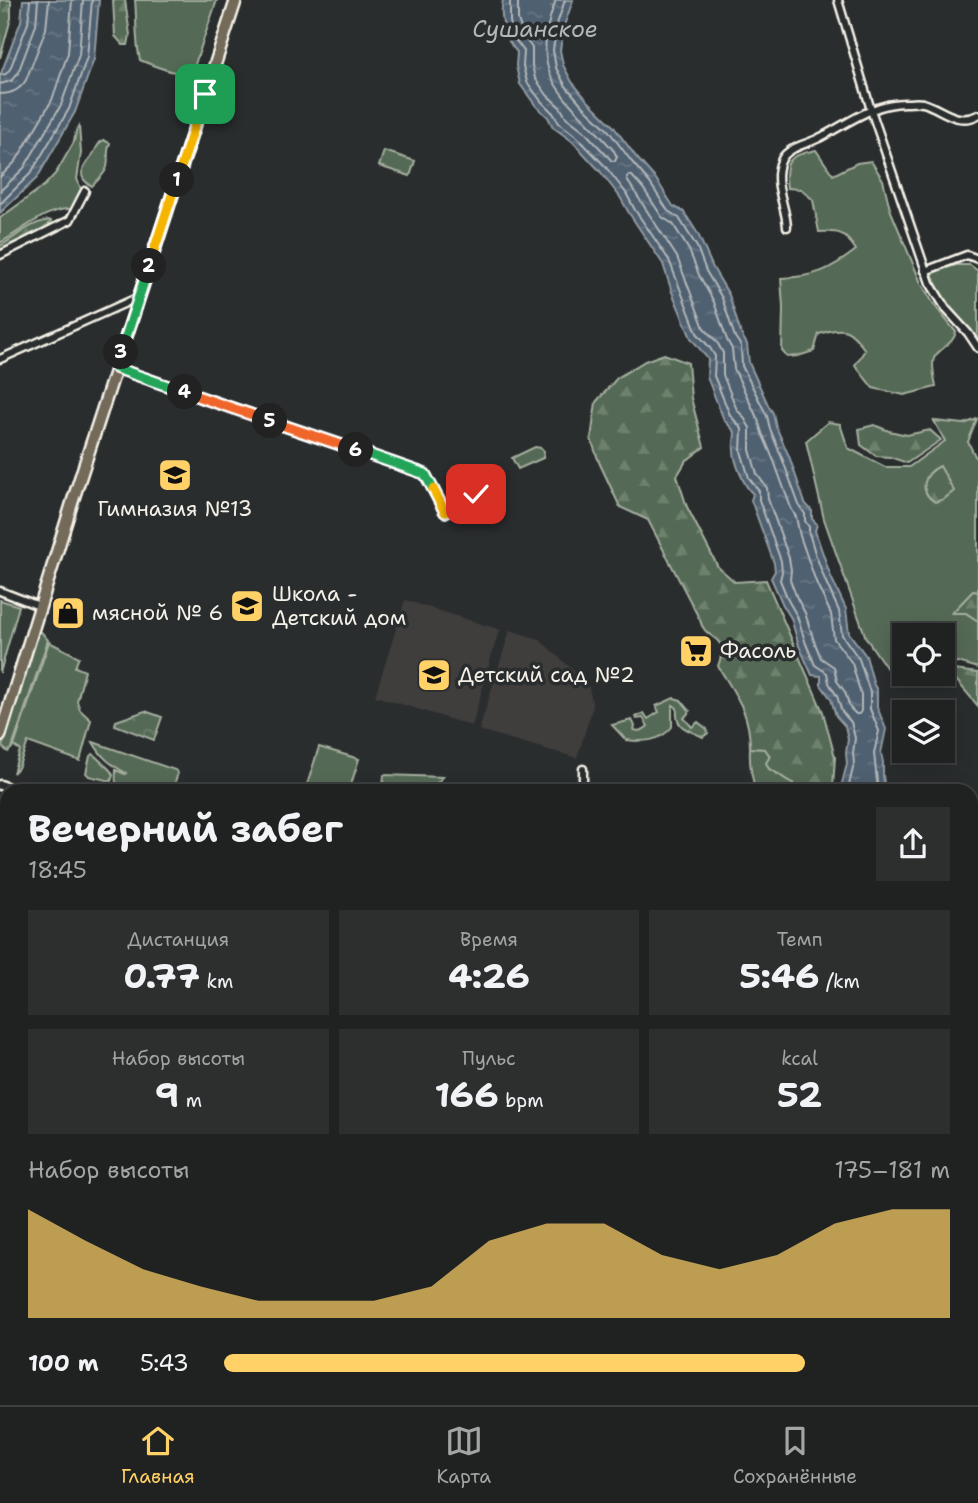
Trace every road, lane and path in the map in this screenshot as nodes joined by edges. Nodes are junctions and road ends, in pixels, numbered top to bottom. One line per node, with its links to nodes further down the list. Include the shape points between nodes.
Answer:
1 (236, 0): 10 (main road)
2 (838, 0): 3 (street)
3 (871, 110): 4 (street, via 922,103 956,118); 6 (street, via 782,158 778,177); 9 (street)
4 (978, 115)
5 (85, 191): 7 (street, via 70,220)
6 (787, 227)
7 (0, 255)
8 (978, 259): 9 (street, via 967,255)
9 (925, 271): 11 (street, via 946,309)
10 (139, 297): 12 (street); 13 (main road)
11 (978, 348)
12 (0, 359)
13 (116, 368): 14 (street, via 425,474 445,512); 16 (main road)
14 (476, 494)
15 (0, 591): 16 (street)
16 (39, 606): 17 (main road)
17 (0, 736)
18 (583, 769): 19 (street)
19 (583, 784)

